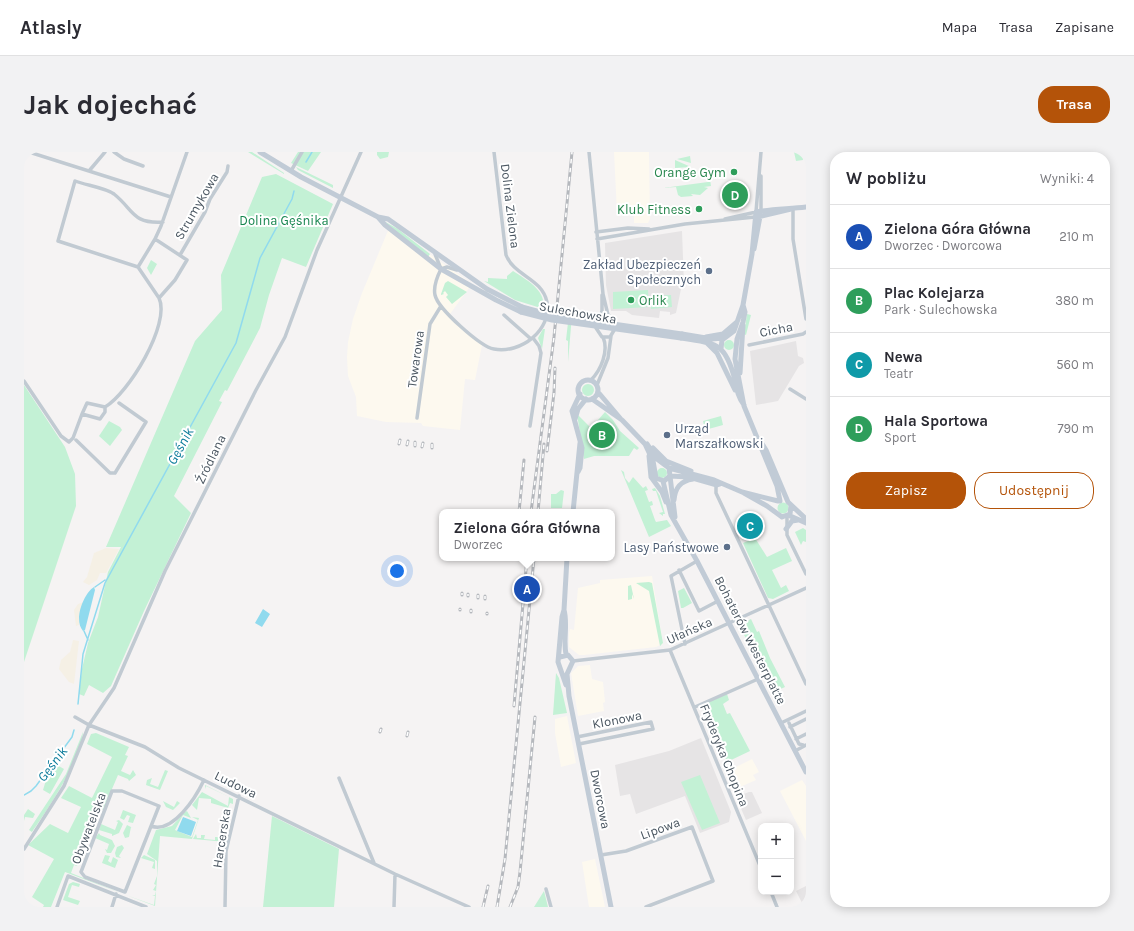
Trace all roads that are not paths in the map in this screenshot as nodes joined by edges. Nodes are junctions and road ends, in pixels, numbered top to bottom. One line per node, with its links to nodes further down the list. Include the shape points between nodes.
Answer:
1 (30, 152): 13 (street, Strumykowa)
2 (105, 152): 13 (street)
3 (114, 152): 11 (street)
4 (188, 152): 15 (street, Strumykowa)
5 (260, 152): 14 (street, Sulechowska)
6 (302, 152): 14 (street)
7 (361, 152): 16 (street, Źródlana)
8 (494, 152): 46 (street, Dolina Zielona, via 506,255 515,268 538,284 546,301 545,320)
9 (589, 152): 25 (street)
10 (761, 152): 19 (street)
11 (143, 166)
12 (228, 166): 29 (street, Strumykowa)
13 (89, 171): 15 (street, Strumykowa)
14 (291, 171): 16 (street, Sulechowska)
15 (171, 197): 23 (street, Strumykowa)
16 (341, 197): 20 (street, Sulechowska); 118 (street, Źródlana, via 317,250 283,340 174,553 114,688)
17 (806, 207): 18 (street)
18 (793, 209): 19 (street, via 775,208); 21 (street); 40 (street, via 793,239)
19 (759, 211): 21 (street); 22 (street)
20 (378, 217): 28 (street, Sulechowska, via 388,219); 31 (street, Sulechowska)
21 (758, 217): 22 (street); 41 (street, via 743,305 745,312)
22 (722, 220): 24 (street)
23 (163, 222): 26 (street, Strumykowa); 30 (street, Strumykowa, via 150,222 133,215 113,194 75,181 58,241)
24 (650, 229): 25 (street, via 628,228); 27 (street)
25 (596, 232): 27 (street)
26 (155, 239): 29 (street, Strumykowa); 30 (street, Strumykowa)
27 (597, 239): 33 (street)
28 (434, 251): 31 (street); 32 (street, Sulechowska)
29 (180, 254): 34 (street, Strumykowa, via 187,260)
30 (138, 267): 34 (street)
31 (441, 269): 32 (street, Sulechowska, via 447,267); 35 (street, via 436,279 435,290); 36 (street, Sulechowska, via 496,300)
32 (463, 272): 36 (street, Sulechowska)
33 (602, 294): 38 (street); 39 (street)
34 (160, 298): 65 (street, via 162,312 152,345 122,392)
35 (441, 306): 46 (street, via 487,347 511,349); 67 (street, Towarowa, via 430,324)
36 (521, 309): 47 (street, Sulechowska, bridge, via 552,320)
37 (504, 314): 46 (street)
38 (601, 315): 39 (street); 44 (street, via 596,328)
39 (608, 315): 43 (street, via 616,324)
40 (806, 319)
41 (740, 322): 45 (street); 47 (street, via 723,334); 48 (street); 52 (street)
42 (806, 332): 49 (street, Cicha)
43 (611, 336): 44 (street); 55 (street, via 608,358)
44 (603, 337): 53 (street, via 606,347 603,360)
45 (726, 337): 47 (street, Sulechowska); 48 (street, via 733,338); 51 (street, via 721,342)
46 (532, 338): 70 (street, via 541,353)
47 (706, 340): 51 (street, Sulechowska, via 718,345); 58 (street, via 717,353)
48 (736, 342): 50 (street)
49 (749, 345)
50 (736, 350): 51 (street, via 730,354); 52 (street)
51 (722, 351): 58 (street, via 730,361)
52 (739, 378): 64 (street)
53 (591, 380): 55 (street); 59 (street, via 585,380 581,384 578,390)
54 (24, 381): 66 (street, via 65,440 71,441)
55 (597, 385): 57 (street)
56 (790, 389): 62 (street)
57 (598, 392): 61 (street); 68 (street)
58 (737, 393): 64 (street)
59 (580, 394): 60 (street); 69 (street, via 572,411)
60 (586, 399): 61 (street); 69 (street, via 578,408)
61 (592, 399): 68 (street)
62 (806, 399)
63 (119, 404): 72 (street, via 146,422 115,473 110,473)
64 (744, 406): 71 (street)
65 (105, 407): 66 (street, via 87,403); 66 (street, via 105,412 99,420)
66 (82, 414)
67 (417, 418)
68 (622, 420): 73 (street)
69 (575, 422): 85 (street, via 582,454)
70 (530, 426)
71 (758, 437): 82 (street, via 777,486); 83 (street)
72 (76, 440)
73 (646, 445): 74 (street); 75 (street); 77 (street, via 650,445 666,461); 84 (street, via 651,478 662,492)
74 (667, 467): 75 (street, via 660,466); 76 (street); 77 (street)
75 (655, 471): 79 (street, via 656,478)
76 (670, 476): 78 (street); 79 (street); 86 (street, Bohaterów Westerplatte)
77 (703, 476): 80 (street)
78 (696, 478): 80 (street); 86 (street, via 680,484 676,490)
79 (663, 481): 84 (street, Bohaterów Westerplatte)
80 (718, 484): 81 (street); 100 (street, via 716,494)
81 (742, 492): 82 (street); 87 (street)
82 (779, 501): 83 (street); 87 (street, via 774,508)
83 (790, 504): 88 (street, via 791,511); 89 (street)
84 (668, 506): 90 (street, Bohaterów Westerplatte)
85 (573, 509)
86 (673, 510): 90 (street, Bohaterów Westerplatte)
87 (775, 513): 88 (street, via 779,517)
88 (788, 516): 91 (street); 93 (street)
89 (806, 519)
90 (675, 520): 95 (street, Bohaterów Westerplatte)
91 (798, 520): 92 (street); 93 (street, via 792,521)
92 (806, 523)
93 (786, 530): 97 (street)
94 (568, 561): 101 (street)
95 (697, 561): 96 (street); 99 (street, Bohaterów Westerplatte)
96 (679, 570): 99 (street, via 699,611); 103 (street, via 671,576)
97 (806, 574)
98 (806, 588): 100 (street, Ułańska)
99 (718, 601): 102 (street, Bohaterów Westerplatte)
100 (769, 606): 102 (street, Ułańska); 111 (street)
101 (564, 610): 105 (street); 106 (street)
102 (729, 623): 103 (street, Ułańska); 110 (street, Bohaterów Westerplatte)
103 (685, 644): 104 (street, Ułańska)
104 (670, 650): 107 (street, Ułańska); 113 (street, Fryderyka Chopina)
105 (566, 654): 106 (street); 107 (street)
106 (560, 657): 108 (street, via 558,662)
107 (573, 661): 109 (street)
108 (561, 668): 109 (street); 112 (street, Dworcowa)
109 (569, 668): 112 (street, Dworcowa)
110 (758, 679): 113 (street); 117 (street, Bohaterów Westerplatte)
111 (806, 684)
112 (569, 696): 120 (street, Dworcowa)
113 (695, 706): 132 (street, Fryderyka Chopina)
114 (806, 711): 117 (street)
115 (75, 717): 118 (street)
116 (806, 719): 121 (street, via 790,725)
117 (781, 723): 124 (street, Bohaterów Westerplatte)
118 (89, 725): 127 (street, Ludowa, via 145,747); 130 (street, Źródlana, via 64,786)
119 (806, 734): 121 (street)
120 (578, 737): 122 (street, Dworcowa); 122 (street, Klonowa, via 651,722 653,729)
121 (796, 739): 123 (street, via 799,744)
122 (579, 744): 131 (street, Dworcowa)
123 (804, 745): 124 (street)
124 (795, 751): 125 (street, Bohaterów Westerplatte)
125 (806, 772)
126 (339, 778): 133 (street)
127 (204, 780): 128 (street, Ludowa); 129 (street, via 193,800 174,820 161,828)
128 (239, 796): 133 (street, Ludowa); 141 (street, Harcerska, via 226,851)
129 (151, 826): 129 (street, Obywatelska, via 159,806 122,790 112,791 81,872 85,877 125,892)
130 (24, 849)
131 (601, 856): 145 (street, Dworcowa); 146 (street, Lipowa, via 629,850 692,826 713,881)
132 (758, 861)
133 (374, 863): 134 (street, Ludowa)
134 (395, 874): 142 (street); 143 (street, Ludowa)
135 (546, 889): 144 (street)
136 (116, 894): 138 (street, Obywatelska, via 68,876); 139 (street); 140 (street, Obywatelska)
137 (772, 895): 147 (street)
138 (57, 907)
139 (112, 907)
140 (146, 907)
141 (225, 907)
142 (394, 907)
143 (469, 907)
144 (551, 907)
145 (611, 907)
146 (646, 907)
147 (777, 907)

